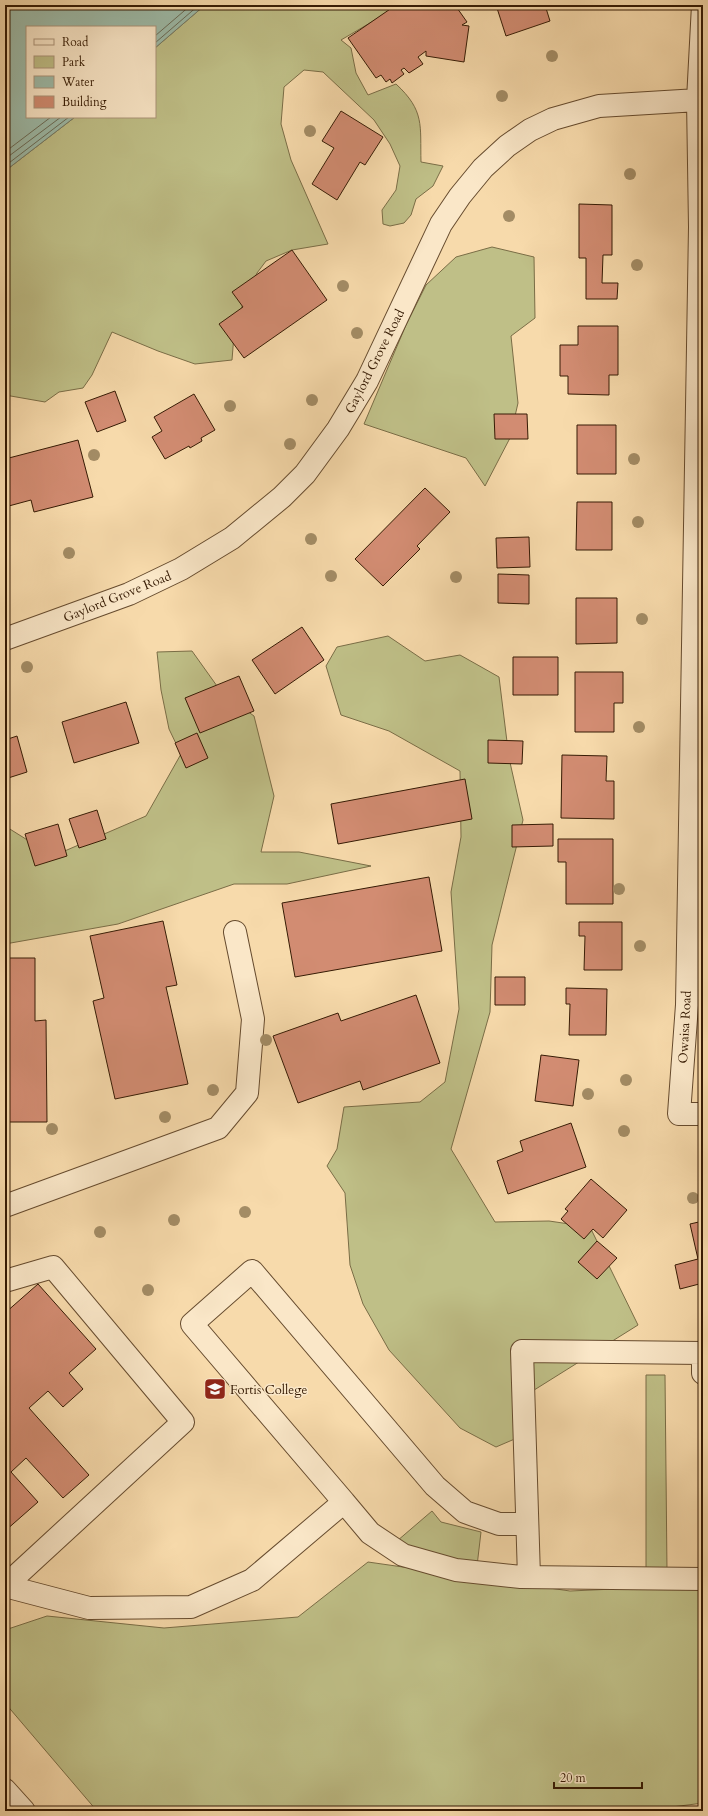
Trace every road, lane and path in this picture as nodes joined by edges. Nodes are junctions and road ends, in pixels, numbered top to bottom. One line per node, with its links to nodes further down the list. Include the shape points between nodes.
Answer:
1 (703, 5): 2 (street, Owaisa Road)
2 (698, 100): 3 (street, Gaylord Grove Road, via 599,106 530,130 507,146 483,168 441,224 367,381 338,429 305,474 282,497 232,538 181,569 129,594); 5 (street, Owaisa Road, via 700,227 687,1005 679,1114)
3 (5, 639)
4 (235, 932): 6 (street, via 253,1019 246,1093 218,1128)
5 (703, 1114)
6 (5, 1206)
7 (5, 1281): 13 (street, via 53,1267 183,1422)
8 (703, 1373): 10 (street, via 702,1353 522,1351)
9 (344, 1502): 10 (street, via 192,1324 252,1271 435,1486 465,1512 499,1524); 11 (street, via 370,1533 403,1555 456,1570); 13 (street, via 252,1580 191,1607 89,1608)
10 (527, 1524): 11 (street)
11 (529, 1577): 12 (street)
12 (703, 1579)
13 (5, 1586)
14 (5, 1790): 15 (street)
15 (24, 1811)

